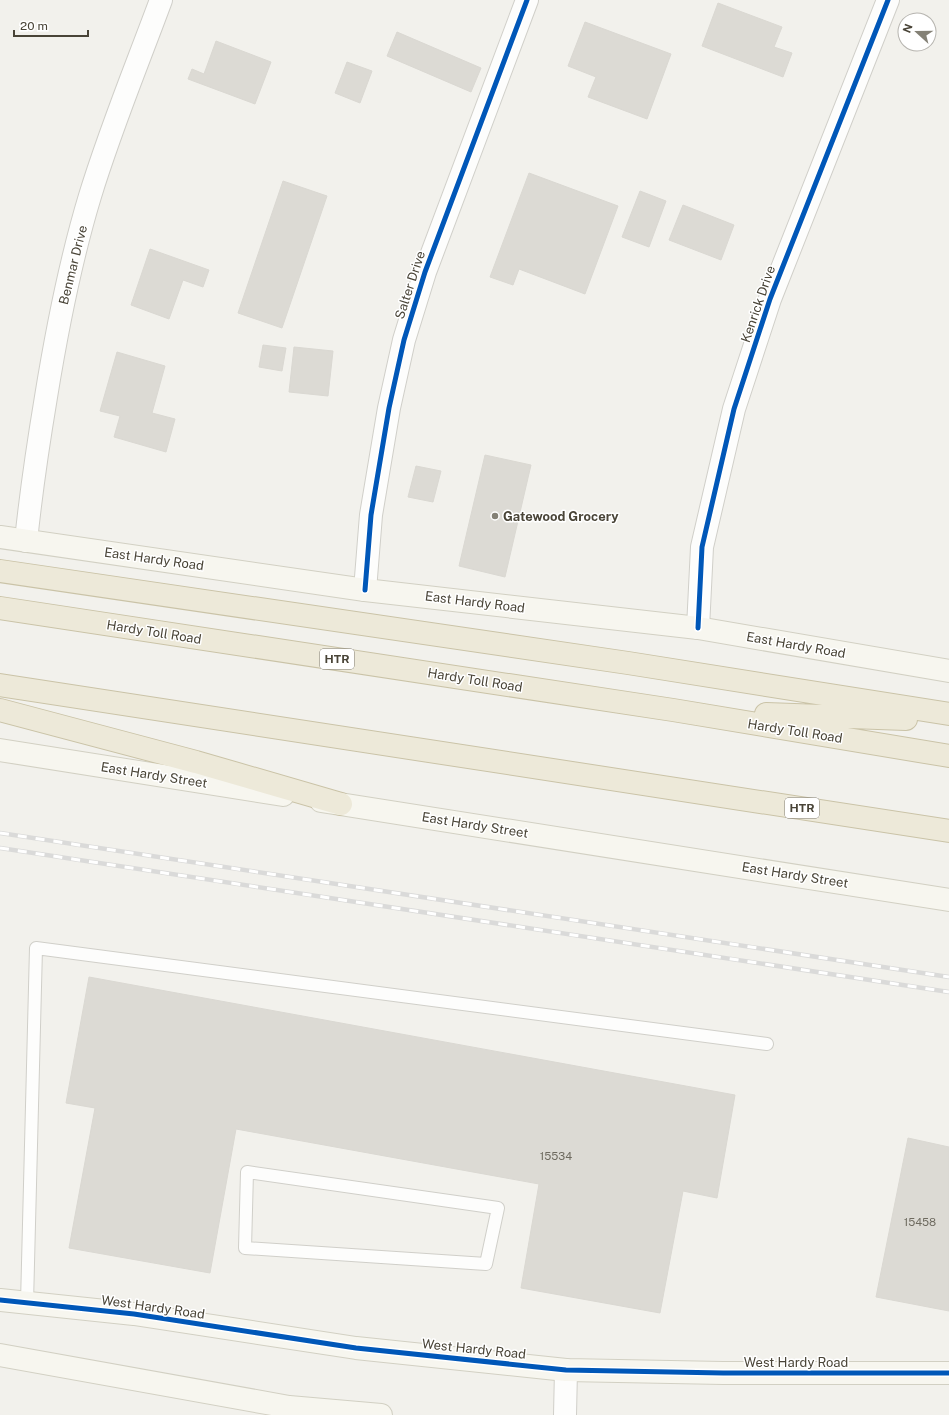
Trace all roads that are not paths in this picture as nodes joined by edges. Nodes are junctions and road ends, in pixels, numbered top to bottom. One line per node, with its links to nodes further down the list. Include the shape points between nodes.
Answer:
1 (161, 0): 5 (street, Benmar Drive, via 90,196 69,274 32,483)
2 (527, 0): 7 (street, Salter Drive, via 425,272 404,340 389,408 373,508)
3 (888, 0): 9 (street, Kenrick Drive, via 770,299 734,409 702,547)
4 (0, 537): 5 (main road, East Hardy Road)
5 (26, 541): 7 (main road, East Hardy Road)
6 (0, 571): 14 (highway, via 620,662)
7 (364, 590): 9 (main road, East Hardy Road)
8 (0, 608): 13 (highway, Hardy Toll Road / HTR)
9 (698, 628): 10 (main road, East Hardy Road)
10 (949, 671)
11 (0, 685): 19 (highway, HTR)
12 (0, 710): 18 (highway)
13 (673, 710): 15 (highway); 17 (highway, Hardy Toll Road / HTR)
14 (949, 714)
15 (949, 721)
16 (0, 750): 18 (main road, East Hardy Street)
17 (949, 756)
18 (341, 804): 20 (main road, East Hardy Street)
19 (949, 831)
20 (949, 900)
21 (767, 1044): 24 (lane, via 36,948)
22 (247, 1172): 22 (lane, via 498,1208 486,1264 245,1248)
23 (0, 1300): 24 (main road, West Hardy Road)
24 (27, 1303): 26 (main road, West Hardy Road, via 134,1314 356,1348)
25 (0, 1355): 28 (main road, via 289,1407)
26 (566, 1370): 27 (main road, West Hardy Road); 29 (street)
27 (949, 1373)
28 (381, 1415)
29 (565, 1415)

